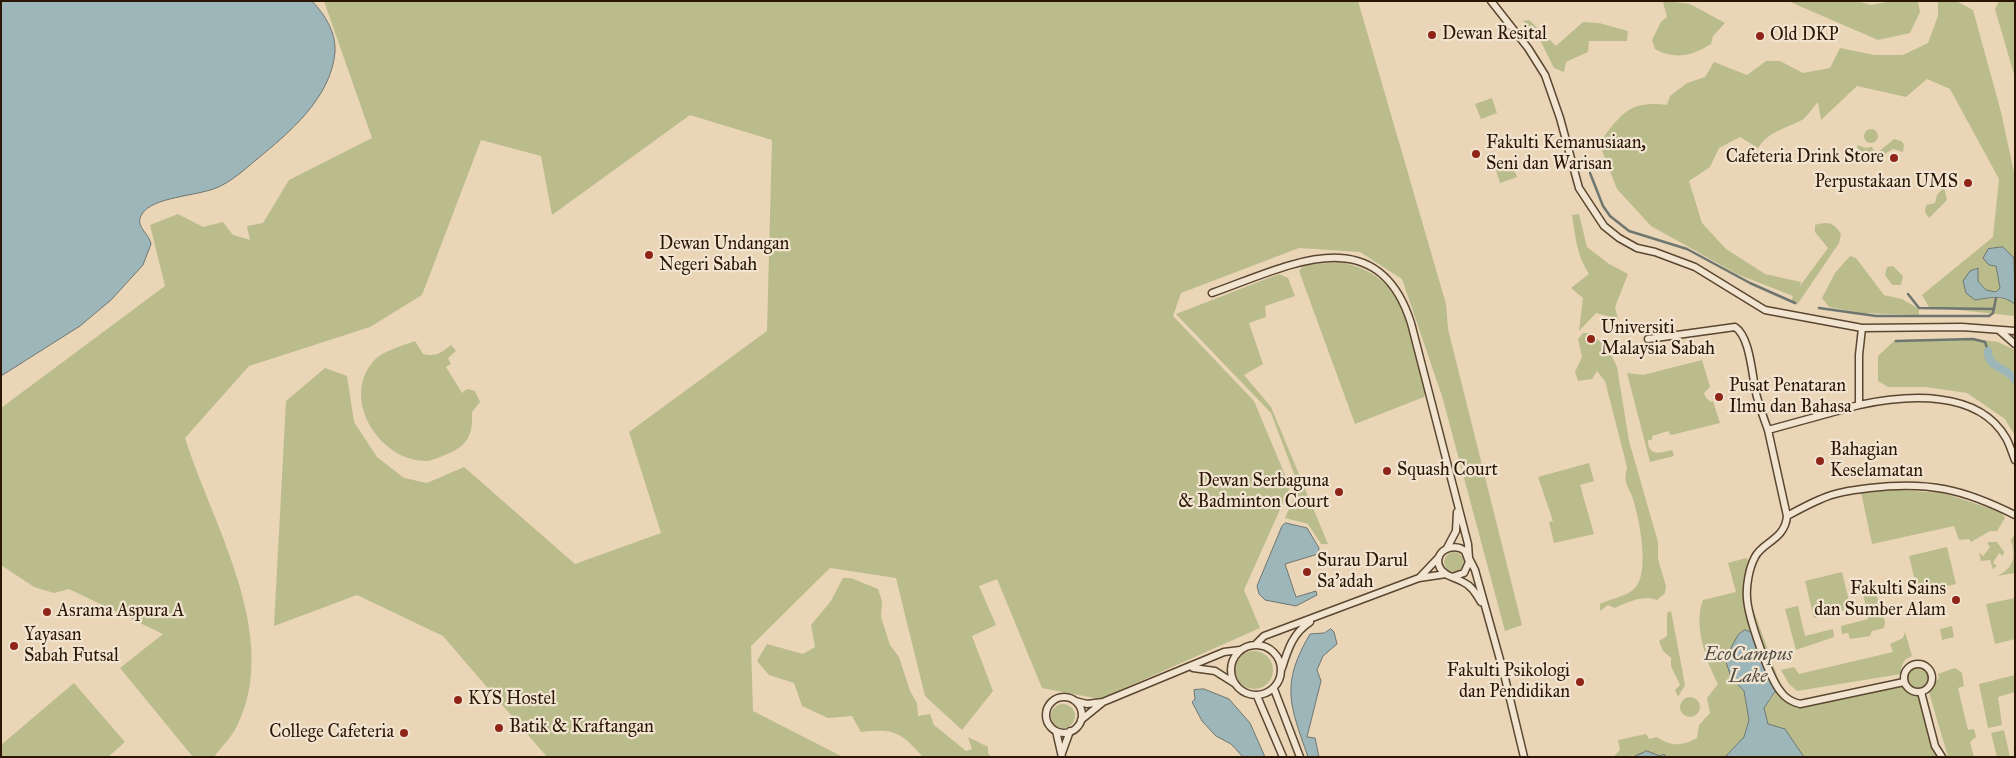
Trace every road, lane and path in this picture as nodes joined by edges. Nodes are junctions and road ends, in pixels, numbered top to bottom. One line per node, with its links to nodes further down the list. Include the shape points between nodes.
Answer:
1 (1491, 1): 3 (street, via 1545,75 1579,188 1604,226 1637,248 1695,267 1765,310)
2 (1212, 293): 11 (street, via 1317,258 1337,257 1371,266 1382,273 1406,307)
3 (1862, 328): 4 (street); 8 (street)
4 (2000, 330): 5 (street); 7 (street)
5 (2015, 331)
6 (1648, 339): 9 (street, via 1735,327 1739,330 1747,345 1757,397)
7 (2015, 344)
8 (1859, 405): 9 (street); 10 (street, via 1895,397 1953,401 1992,421 2006,438)
9 (1768, 430): 13 (street)
10 (2015, 460)
11 (1458, 506): 14 (street, via 1456,531); 16 (street)
12 (2015, 515): 13 (street, via 1959,492 1928,485 1903,484 1832,495)
13 (1787, 516): 25 (street, via 1784,527 1773,541 1755,555 1747,591 1752,623 1780,691 1792,702 1800,704)
14 (1447, 548): 15 (street); 16 (street, via 1458,547)
15 (1439, 557): 17 (street, via 1440,569); 18 (street)
16 (1469, 558): 17 (street, via 1464,573); 19 (street)
17 (1449, 576): 18 (street); 19 (street, via 1475,591)
18 (1419, 578): 20 (street)
19 (1484, 608): 38 (street)
20 (1320, 616): 21 (street, via 1264,636); 24 (street, via 1302,627 1294,637)
21 (1255, 645): 22 (street); 24 (street, via 1274,652 1280,661)
22 (1240, 650): 23 (street, via 1224,652); 26 (street, via 1230,669)
23 (1191, 667): 26 (street, via 1215,671); 31 (street)
24 (1281, 672): 27 (street)
25 (1904, 682): 28 (street, via 1913,691); 28 (street, via 1907,668 1915,663 1924,664 1932,679)
26 (1234, 684): 29 (street, via 1242,692)
27 (1274, 688): 29 (street); 37 (street)
28 (1921, 692): 39 (street)
29 (1257, 696): 36 (street)
30 (1076, 701): 31 (street, via 1087,704); 32 (street, via 1081,710); 33 (street, via 1058,697 1047,707 1047,721)
31 (1103, 702): 32 (street)
32 (1081, 720): 34 (street)
33 (1056, 731): 34 (street); 35 (street)
34 (1070, 731): 35 (street)
35 (1062, 756)
36 (1283, 757)
37 (1300, 757)
38 (1524, 757)
39 (1942, 757)

